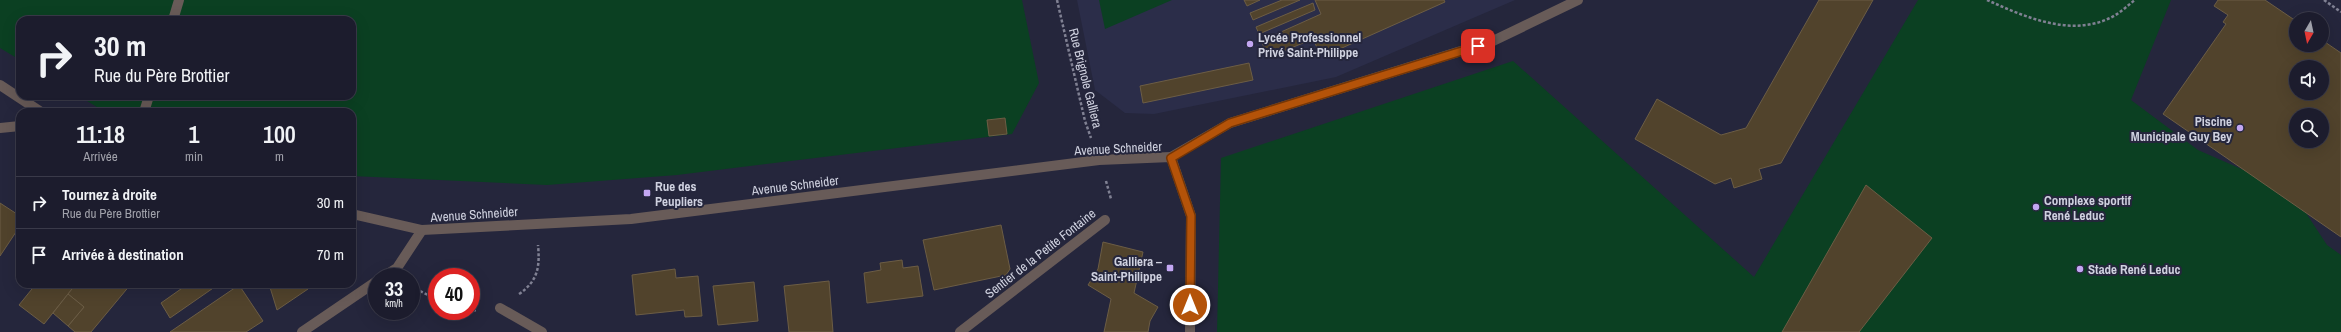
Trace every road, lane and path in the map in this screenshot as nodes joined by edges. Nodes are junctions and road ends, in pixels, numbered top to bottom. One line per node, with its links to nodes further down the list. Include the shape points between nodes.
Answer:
1 (179, 0): 8 (street)
2 (1057, 0): 16 (path, Rue Brignole Galliera, via 1085,122)
3 (1578, 0): 15 (street, via 1493,41 1230,123)
4 (1987, 0): 5 (path, via 2027,18 2075,27 2110,18)
5 (2135, 0)
6 (2324, 0): 7 (path)
7 (2341, 12)
8 (174, 16)
9 (0, 85): 10 (street)
10 (16, 96)
11 (23, 100): 12 (street)
12 (35, 108)
13 (16, 126): 14 (street)
14 (0, 128)
15 (1171, 158): 16 (street, Avenue Schneider); 28 (street, via 1191,216)
16 (1099, 160): 18 (path, Sentier de la Petite Fontaine, via 1113,206); 19 (street, Avenue Schneider, via 631,219)
17 (356, 215): 19 (street, Avenue Schneider)
18 (1105, 220): 27 (street, Sentier de la Petite Fontaine)
19 (422, 230): 21 (street)
20 (540, 266): 23 (path)
21 (396, 268)
22 (368, 287): 25 (street)
23 (530, 287)
24 (500, 308): 26 (street)
25 (302, 332)
26 (542, 332)
27 (960, 332)
28 (1190, 332)

